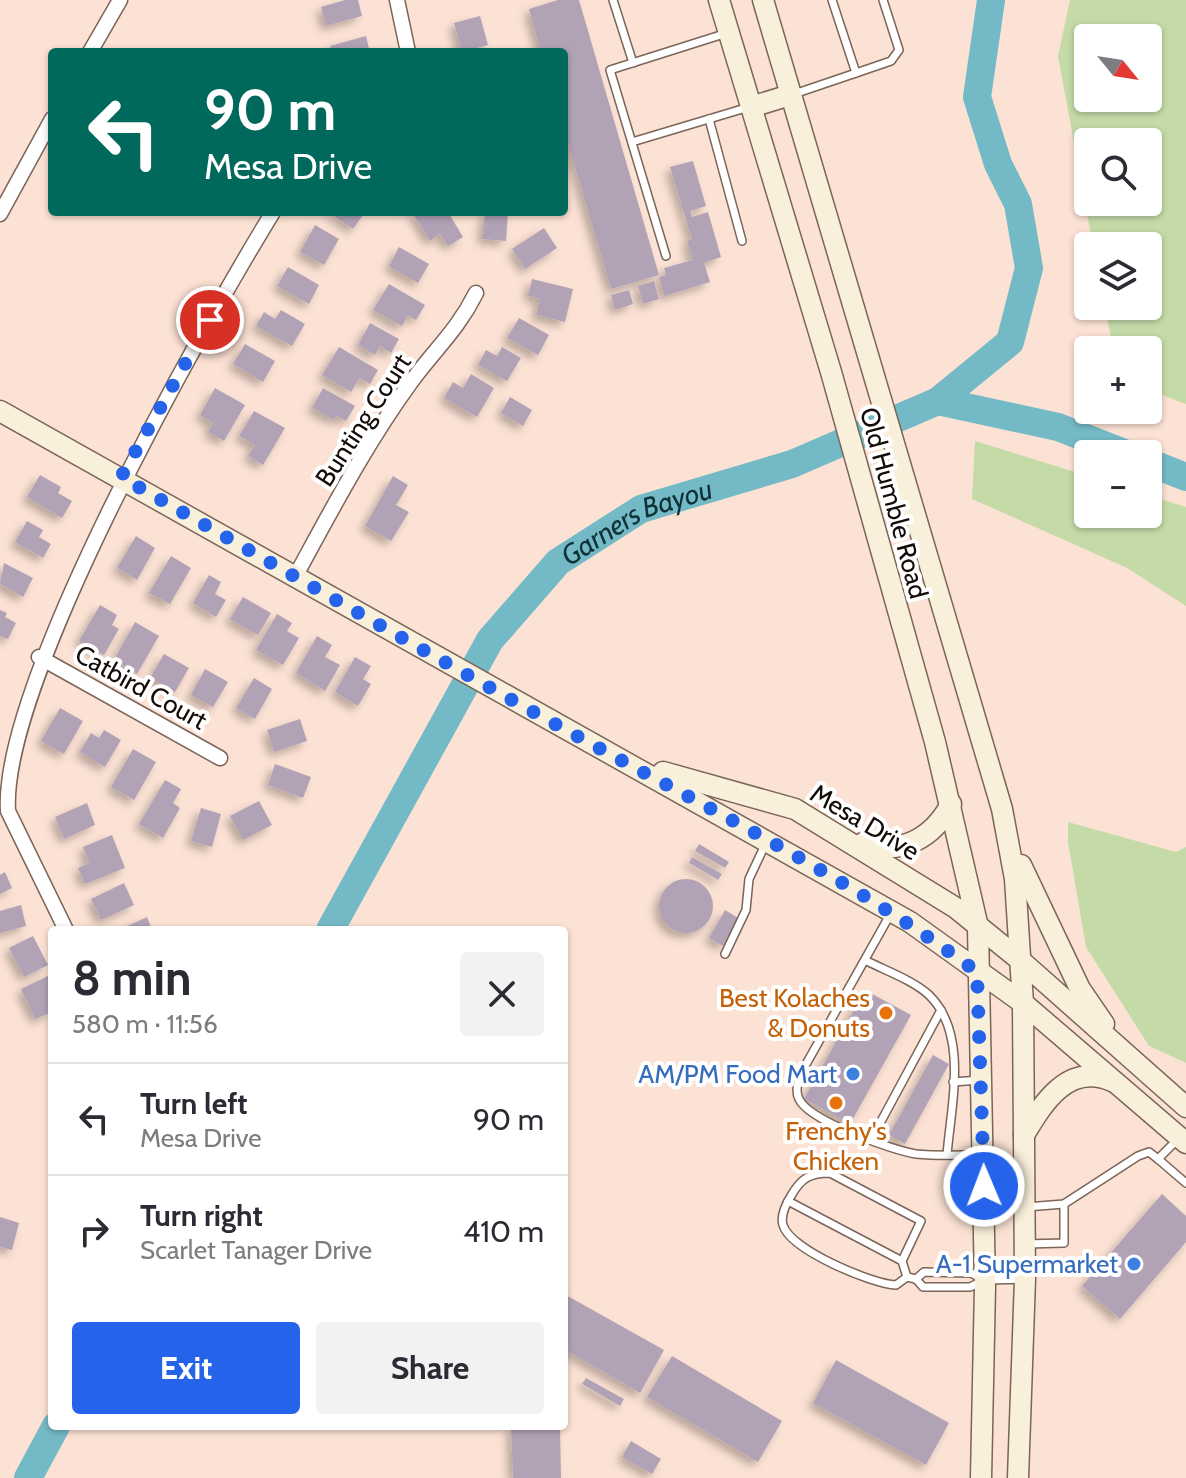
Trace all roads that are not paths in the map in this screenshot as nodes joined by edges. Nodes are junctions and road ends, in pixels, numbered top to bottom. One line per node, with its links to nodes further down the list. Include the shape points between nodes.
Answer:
1 (120, 0): 9 (street)
2 (397, 0): 10 (street)
3 (613, 0): 11 (lane)
4 (719, 0): 8 (main road, Old Humble Road)
5 (763, 0): 13 (main road, Old Humble Road)
6 (832, 0): 12 (lane)
7 (883, 0): 12 (lane, via 899,50 891,61)
8 (729, 32): 11 (lane); 14 (main road, Old Humble Road)
9 (92, 48)
10 (407, 48)
11 (633, 63): 17 (lane, via 610,70)
12 (856, 73): 13 (lane)
13 (790, 95): 14 (main road); 30 (main road, Old Humble Road)
14 (751, 107): 15 (lane); 29 (main road, Old Humble Road)
15 (709, 119): 17 (lane); 20 (lane)
16 (48, 126): 18 (street)
17 (632, 142): 21 (lane)
18 (0, 214)
19 (271, 216): 24 (street)
20 (742, 241)
21 (666, 256)
22 (476, 293): 25 (street, Bunting Court, via 460,325 385,421)
23 (0, 411): 24 (main road, Mesa Drive)
24 (121, 477): 25 (main road, Mesa Drive); 26 (street)
25 (295, 577): 28 (main road, Mesa Drive)
26 (39, 657): 27 (street, Catbird Court); 34 (street, via 12,732 4,791 17,831)
27 (220, 758)
28 (617, 758): 31 (main road, Mesa Drive, via 795,809); 32 (main road, Mesa Drive)
29 (951, 804): 31 (main road, via 931,832 898,847 878,848); 35 (main road, Old Humble Road)
30 (1003, 818): 38 (main road, Old Humble Road, via 1015,879); 42 (main road, via 1041,913 1080,989)
31 (841, 836): 35 (main road, Mesa Drive)
32 (768, 840): 33 (main road, Mesa Drive); 36 (lane, via 749,879 746,910)
33 (892, 911): 37 (lane); 39 (main road, Mesa Drive)
34 (64, 926)
35 (978, 927): 38 (main road, Mesa Drive); 39 (main road, Old Humble Road)
36 (725, 954)
37 (865, 960): 41 (lane, via 928,994); 48 (lane, via 800,1075 797,1091 812,1112)
38 (1020, 960): 40 (main road, Old Humble Road); 42 (main road)
39 (977, 972): 40 (main road); 43 (main road, Old Humble Road)
40 (1023, 1003): 45 (main road); 47 (main road, Old Humble Road)
41 (941, 1010): 44 (lane, via 955,1058); 48 (lane)
42 (1120, 1048): 46 (main road)
43 (982, 1080): 44 (lane); 51 (main road, Old Humble Road)
44 (953, 1082): 50 (lane)
45 (1117, 1083): 47 (main road, via 1093,1076 1069,1080 1040,1108); 49 (main road)
46 (1186, 1107)
47 (1024, 1135): 56 (main road, Old Humble Road)
48 (871, 1140): 50 (lane, via 917,1154)
49 (1183, 1140): 52 (lane)
50 (947, 1155): 51 (lane)
51 (983, 1155): 62 (main road, Old Humble Road)
52 (1158, 1159): 53 (lane); 55 (lane, via 1149,1152 1138,1156)
53 (1186, 1183)
54 (788, 1201): 58 (lane); 58 (lane, via 800,1181 814,1173 830,1173 921,1221); 59 (lane, via 782,1224 791,1240 875,1284 896,1285)
55 (1064, 1204): 56 (lane); 57 (lane, via 1064,1243)
56 (1024, 1207): 57 (main road, Old Humble Road)
57 (1024, 1244): 61 (main road, Old Humble Road)
58 (902, 1261): 59 (lane)
59 (907, 1277): 60 (lane)
60 (916, 1279): 62 (lane, via 924,1272 971,1273); 62 (lane, via 923,1287 970,1287)
61 (1025, 1279): 62 (lane); 64 (main road, Old Humble Road)
62 (985, 1280): 63 (main road, Old Humble Road)
63 (981, 1478)
64 (1018, 1478)

